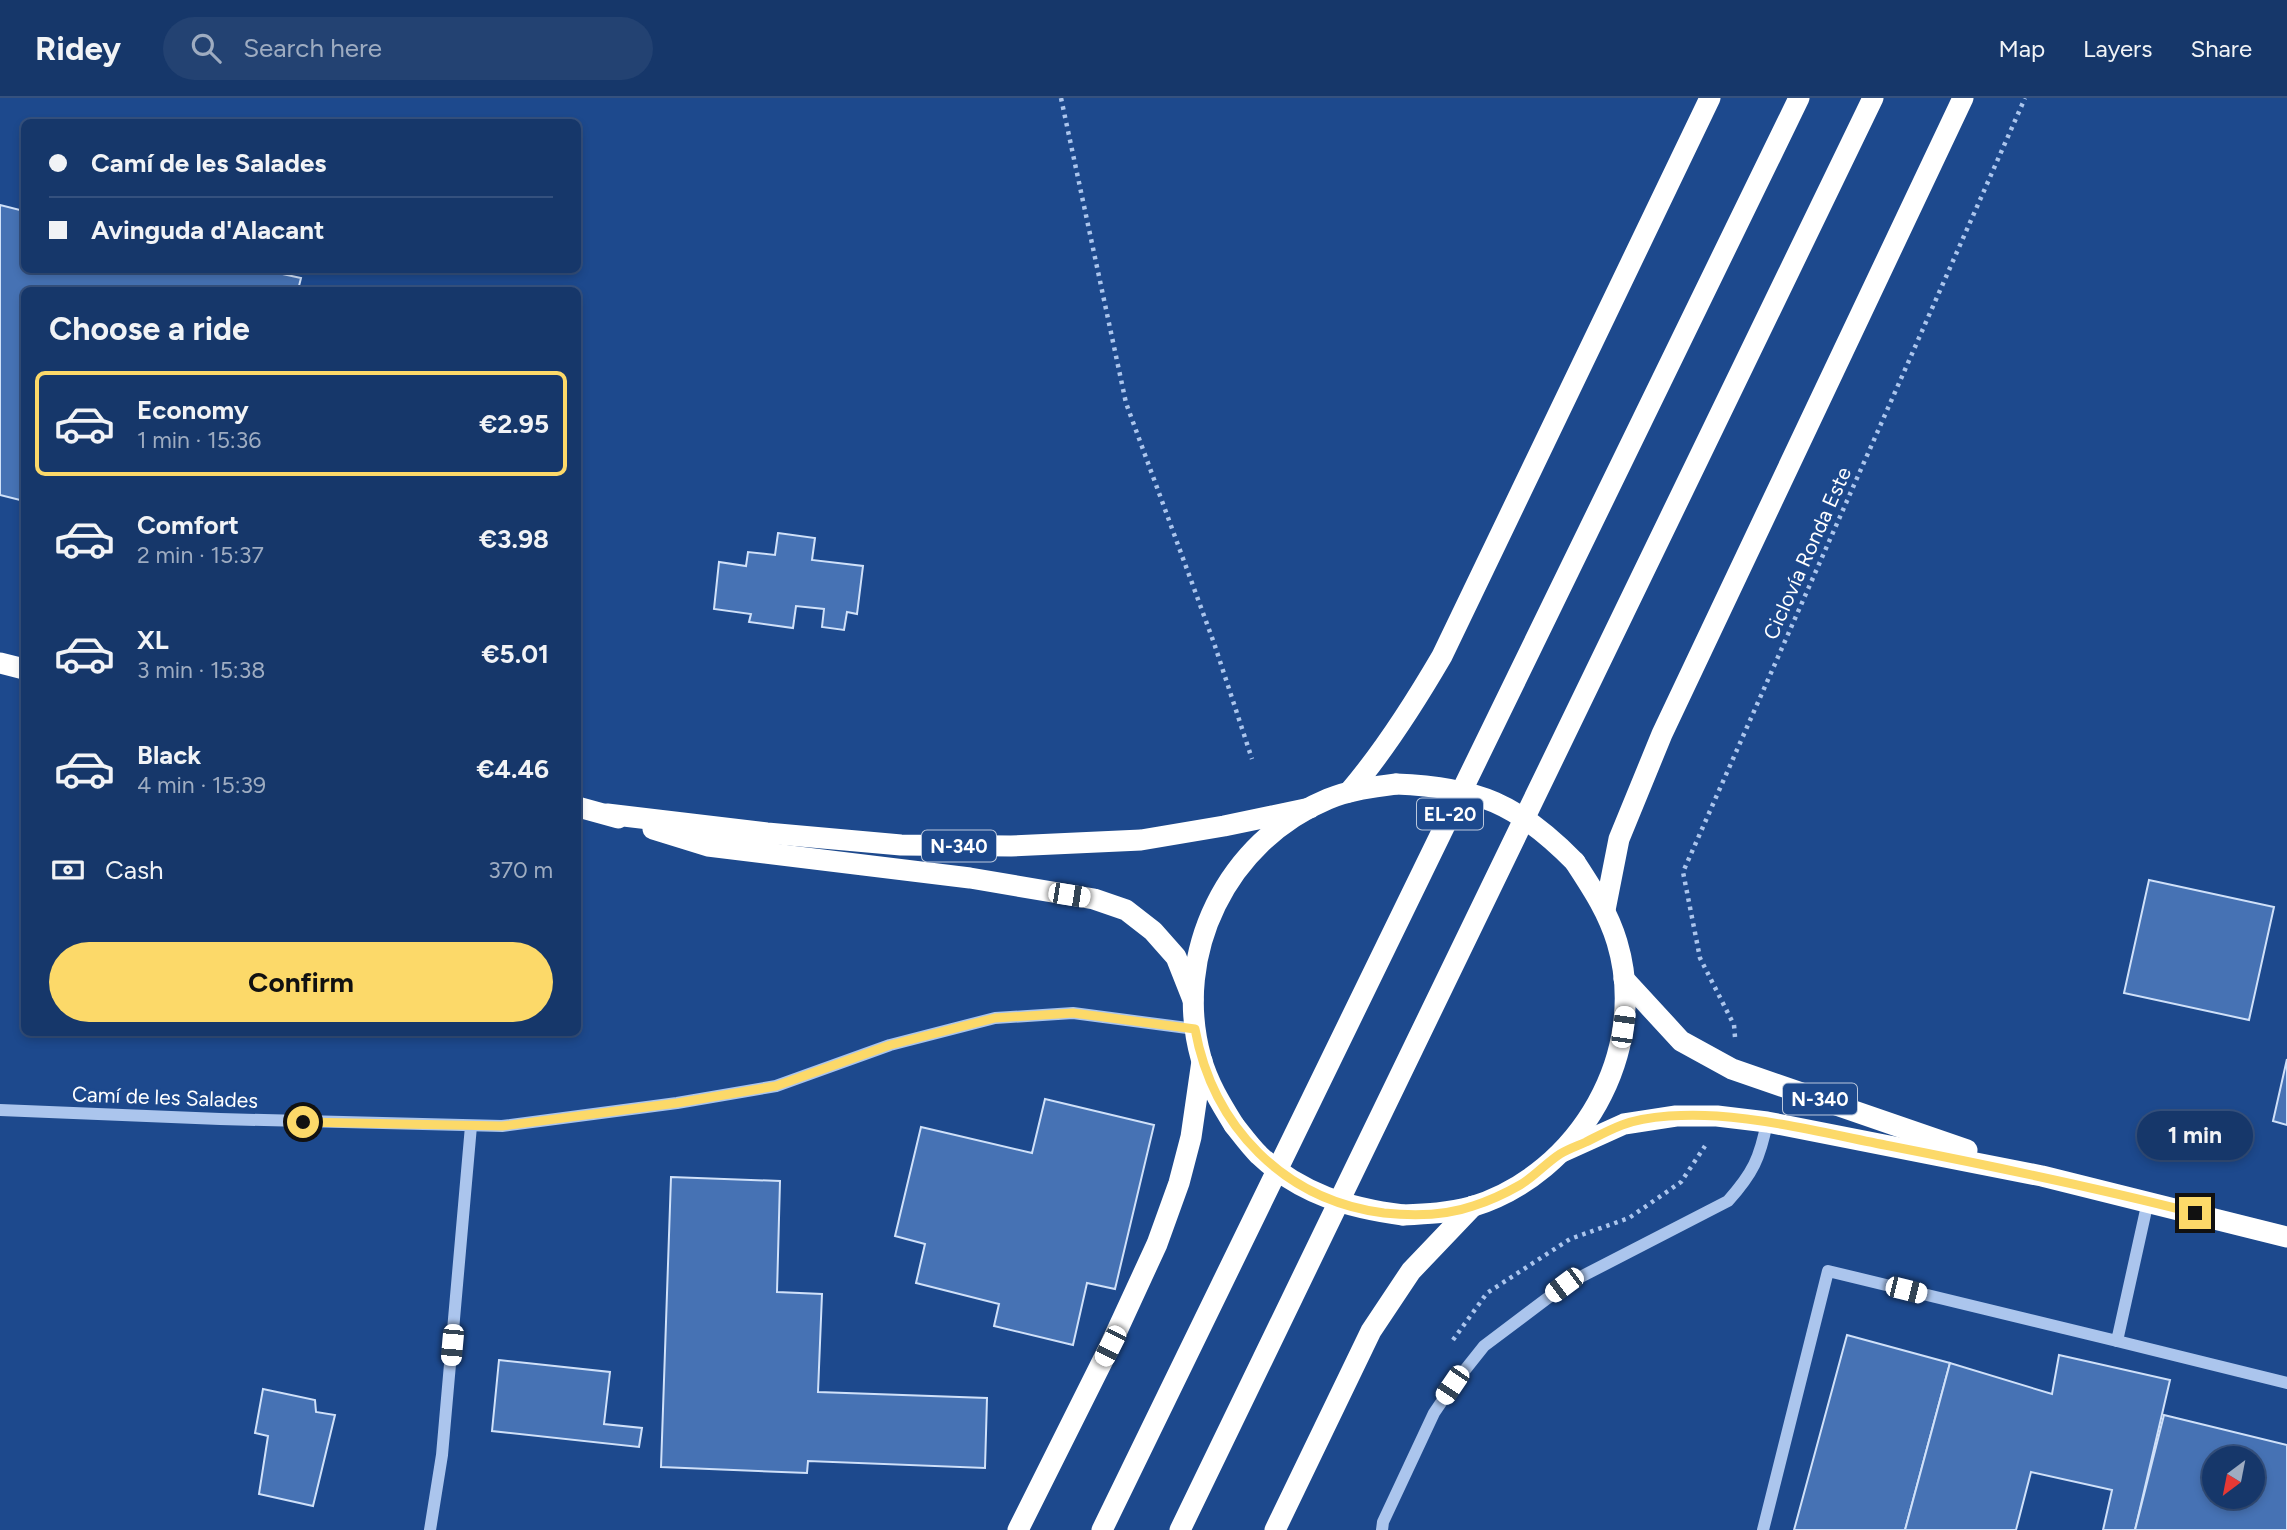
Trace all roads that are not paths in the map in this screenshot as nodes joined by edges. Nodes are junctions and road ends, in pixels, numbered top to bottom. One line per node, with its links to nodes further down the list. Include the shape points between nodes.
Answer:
1 (1710, 98): 7 (highway, via 1442,656 1405,719)
2 (1799, 98): 28 (highway, EL-20)
3 (1873, 98): 29 (highway)
4 (1963, 98): 11 (highway, via 1662,734 1619,839)
5 (0, 663): 6 (highway)
6 (21, 668)
7 (1349, 792): 8 (highway, N-340); 11 (highway, N-340, bridge, via 1396,784 1437,786 1476,794 1513,811 1547,834 1575,862)
8 (1310, 807): 10 (highway, N-340, via 1141,840 1011,846 901,845); 13 (highway, N-340, via 1256,847 1228,882 1203,933)
9 (581, 808): 10 (highway, N-340)
10 (607, 814): 13 (highway, N-340, via 708,846 970,878 1094,899 1126,910 1153,931 1176,957)
11 (1605, 910): 12 (highway, N-340, via 1618,944)
12 (1624, 979): 19 (highway, N-340, via 1625,1011 1612,1073 1583,1129); 20 (highway, N-340, via 1681,1041 1732,1069)
13 (1193, 1000): 14 (highway, N-340)
14 (1195, 1029): 15 (highway, N-340); 18 (street, Camí de les Salades, via 1073,1013 995,1018 890,1045 776,1086 515,1125)
15 (1202, 1061): 22 (highway, N-340, bridge, via 1215,1095 1260,1155 1291,1180 1326,1199 1403,1215 1439,1214); 27 (highway, via 1180,1183 1157,1244)
16 (0, 1110): 18 (street, Camí de les Salades)
17 (1768, 1122): 19 (highway, N-340, via 1676,1116 1624,1124); 20 (highway, N-340); 31 (street, via 1761,1153 1728,1201 1564,1285 1484,1346 1434,1413)
18 (471, 1126): 26 (street, via 442,1455)
19 (1562, 1152): 22 (highway, N-340, via 1521,1184)
20 (2042, 1176): 21 (highway, N-340)
21 (2148, 1201): 23 (highway, N-340); 24 (street)
22 (1473, 1206): 30 (highway, via 1411,1271 1371,1331)
23 (2287, 1237)
24 (2117, 1341): 25 (street); 32 (street, via 1828,1271)
25 (2287, 1383)
26 (430, 1530)
27 (1018, 1530)
28 (1102, 1530)
29 (1180, 1530)
30 (1275, 1530)
31 (1382, 1530)
32 (1763, 1530)

